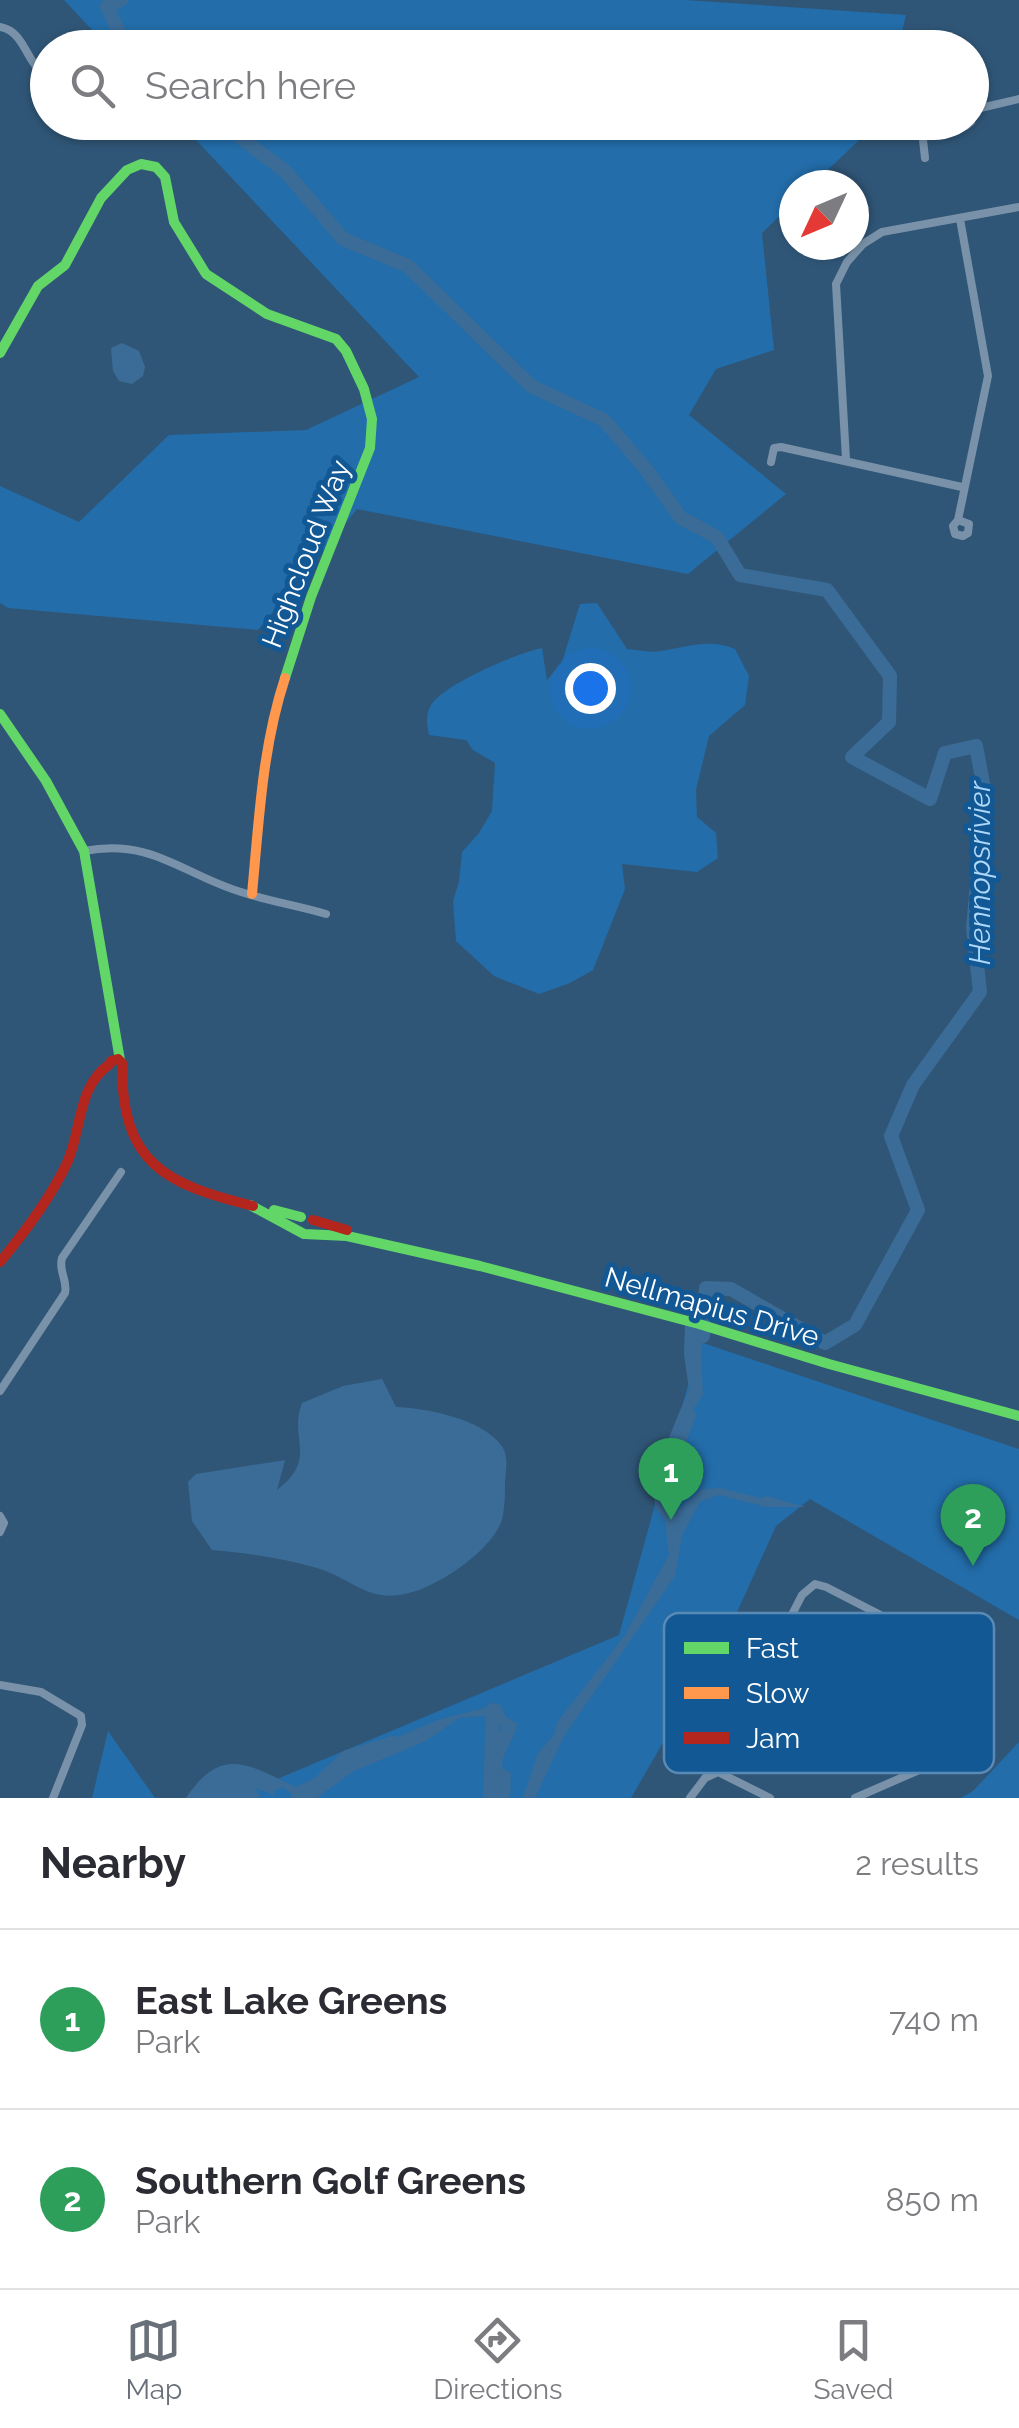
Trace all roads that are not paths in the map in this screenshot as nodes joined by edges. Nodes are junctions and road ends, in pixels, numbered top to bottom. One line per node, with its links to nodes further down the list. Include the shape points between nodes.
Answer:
1 (0, 26): 2 (street, via 14,33)
2 (30, 59)
3 (1019, 99): 4 (street)
4 (989, 107)
5 (923, 140): 6 (street)
6 (925, 158)
7 (1019, 207): 8 (street)
8 (960, 219): 10 (street, via 878,233 838,276); 12 (street, via 988,376)
9 (0, 353): 16 (main road, Highcloud Way, via 37,288 65,265 102,198 141,164 164,177 174,222 206,274 266,314 336,340 364,389 370,448 274,712)
10 (846, 459): 11 (street, via 781,447 774,448); 12 (street)
11 (771, 462)
12 (962, 487): 13 (street)
13 (958, 520)
14 (0, 714): 15 (main road, Nellmapius Drive)
15 (84, 851): 16 (street, via 147,852); 18 (main road, Nellmapius Drive)
16 (252, 894): 17 (street)
17 (326, 914)
18 (114, 1067): 20 (main road, via 93,1077 68,1162); 22 (main road, Nellmapius Drive, via 131,1134 160,1172 189,1187)
19 (121, 1172): 21 (street, via 62,1258 66,1293)
20 (2, 1255)
21 (2, 1385)
22 (1019, 1416)
23 (0, 1516): 24 (street)
24 (0, 1532)
25 (793, 1613): 26 (street, via 815,1584)
26 (873, 1613)
27 (0, 1685): 31 (street, via 42,1692 81,1716)
28 (716, 1773): 32 (street)
29 (720, 1773): 33 (street)
30 (909, 1773): 34 (street)
31 (53, 1798)
32 (690, 1798)
33 (770, 1798)
34 (855, 1798)

